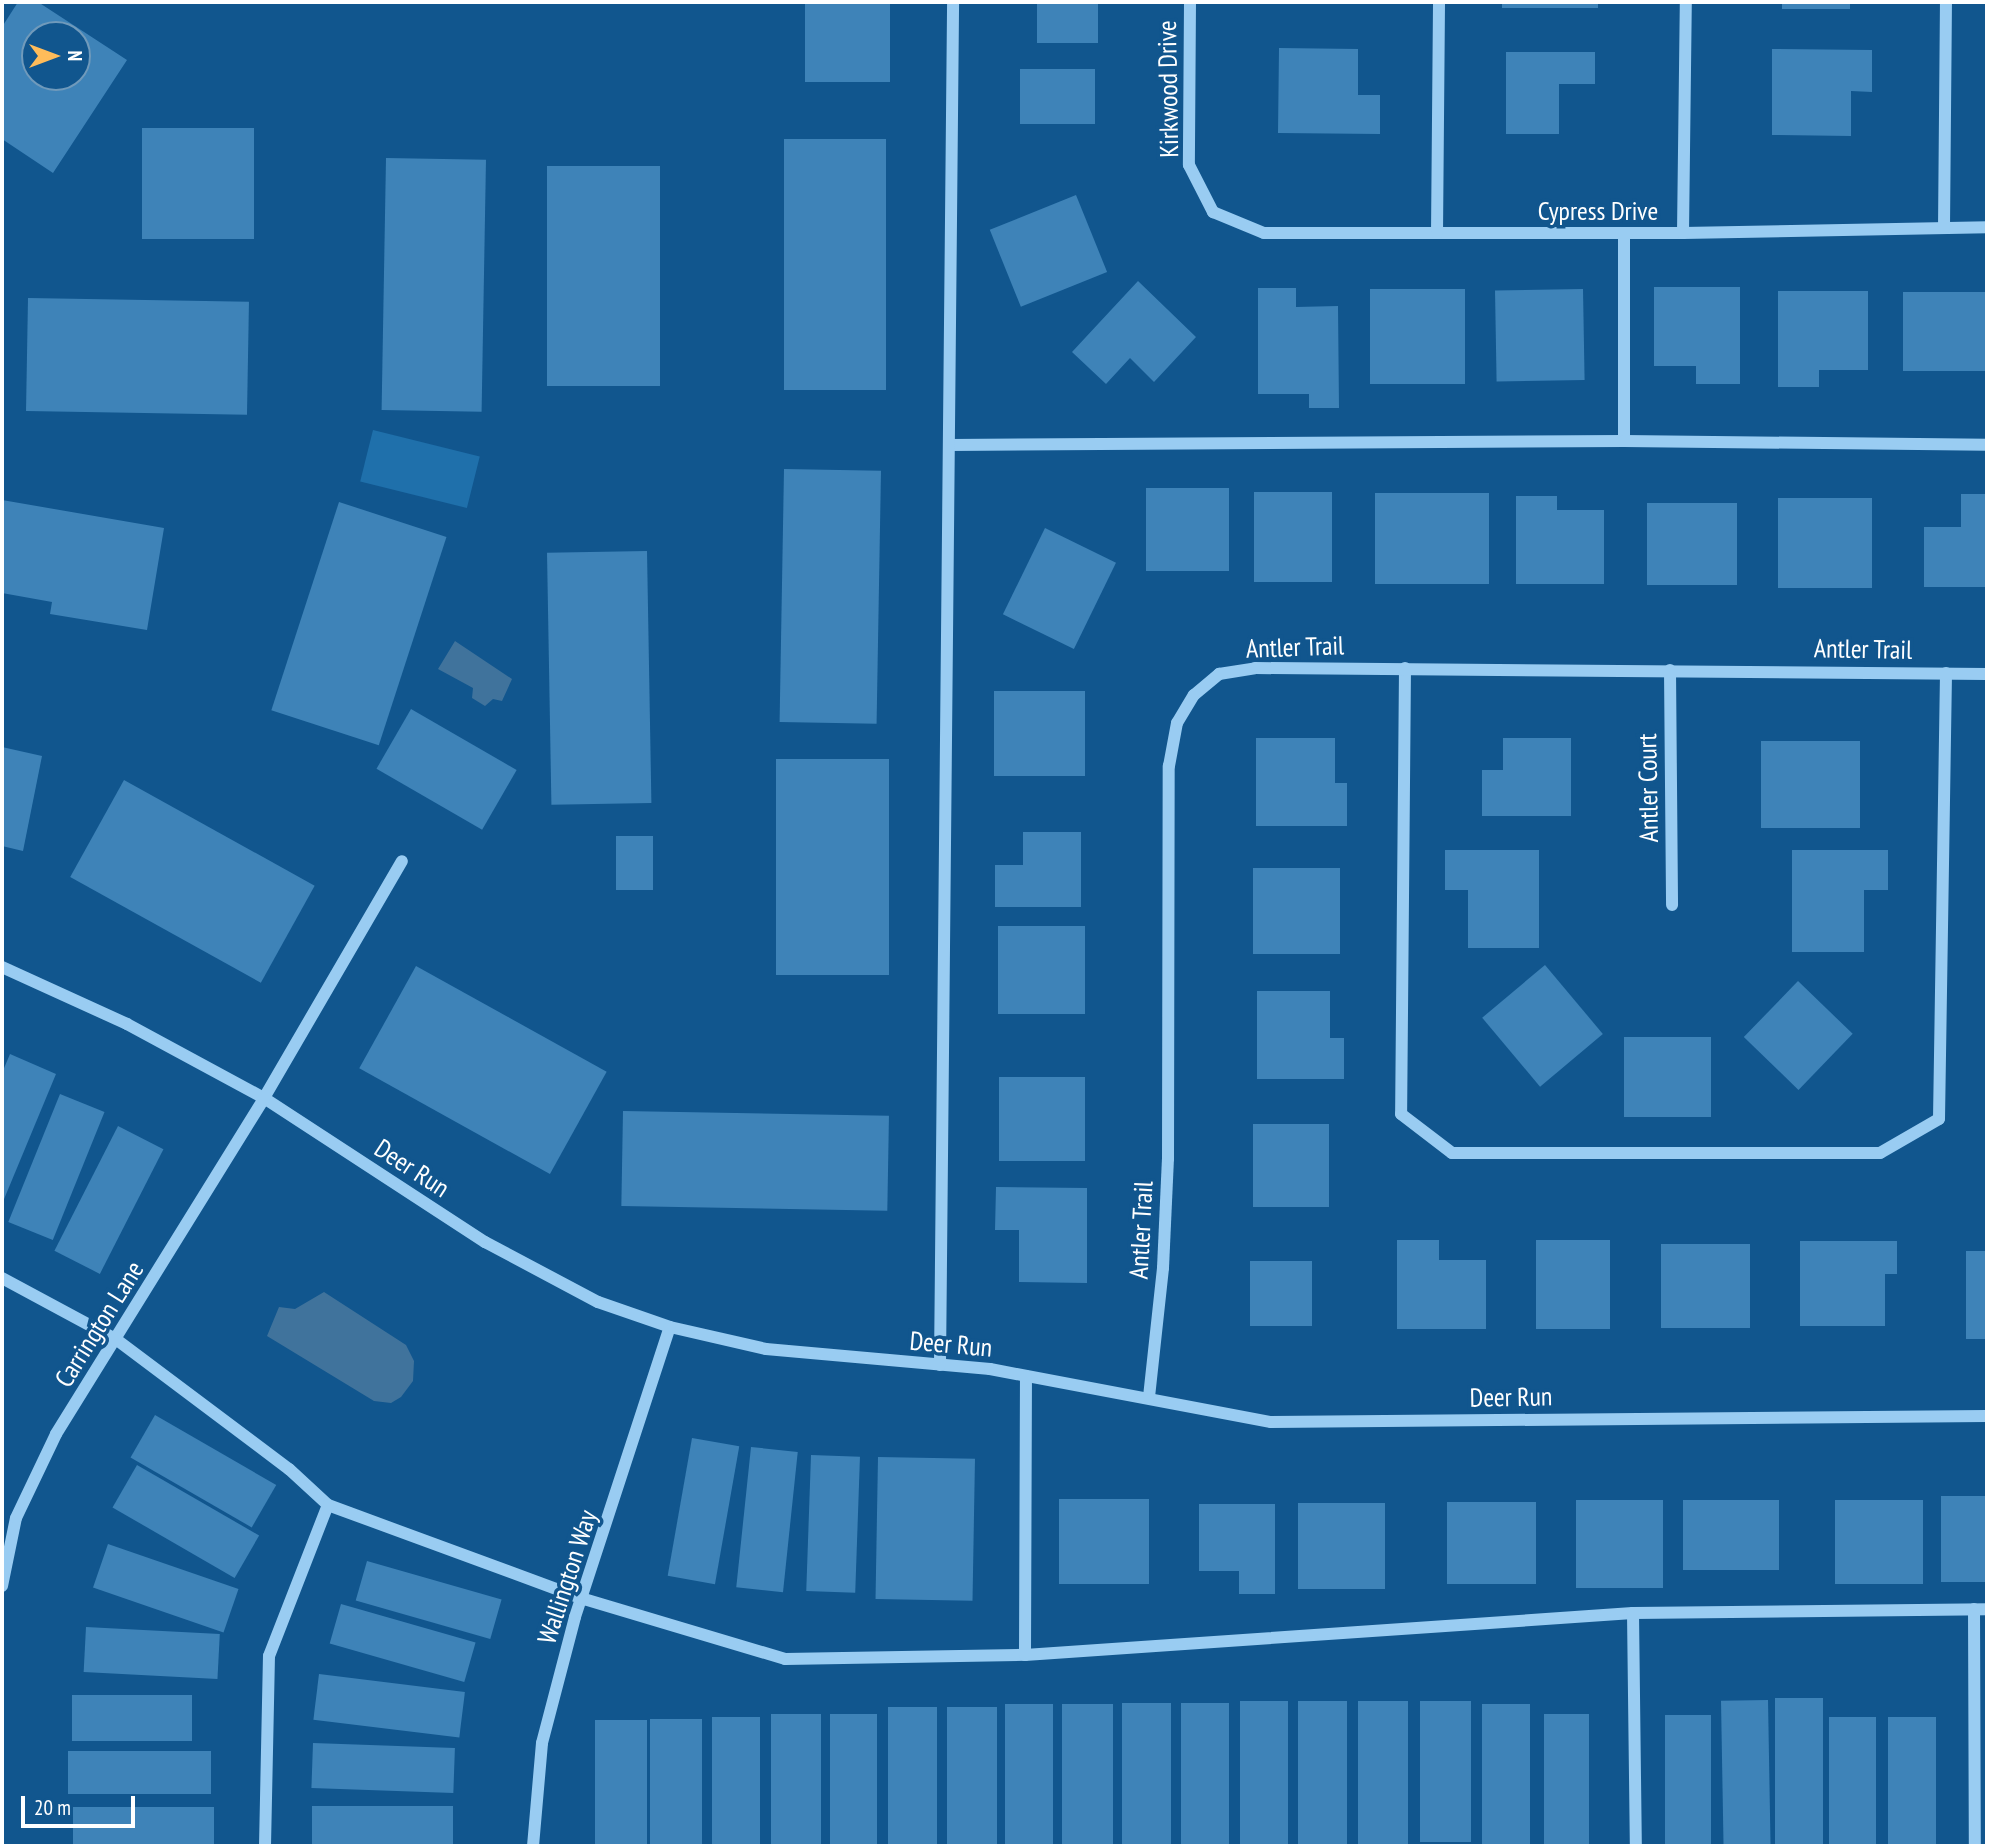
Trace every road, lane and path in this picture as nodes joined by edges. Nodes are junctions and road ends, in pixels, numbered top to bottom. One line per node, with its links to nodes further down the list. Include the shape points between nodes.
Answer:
1 (953, 2): 13 (street)
2 (1190, 2): 6 (street, Kirkwood Drive, via 1189,165)
3 (1439, 2): 9 (street)
4 (1686, 2): 11 (street)
5 (1946, 2): 8 (street)
6 (1213, 212): 9 (street, Cypress Drive, via 1264,233)
7 (1987, 226): 8 (street, Cypress Drive)
8 (1944, 228): 11 (street, Cypress Drive)
9 (1437, 233): 10 (street, Cypress Drive)
10 (1624, 233): 11 (street, Cypress Drive); 12 (street)
11 (1683, 233)
12 (1625, 441): 13 (street); 14 (street)
13 (950, 445): 26 (street)
14 (1987, 445)
15 (1405, 668): 16 (street, Antler Trail); 17 (street, via 1401,1114 1452,1153 1881,1153 1939,1119); 28 (street, Antler Trail, via 1255,668 1219,674 1194,695 1177,723 1169,766 1163,1268)
16 (1670, 670): 17 (street, Antler Trail); 20 (street, Antler Court)
17 (1946, 673): 18 (street, Antler Trail)
18 (1987, 674)
19 (402, 862): 22 (street, Carrington Lane)
20 (1672, 905)
21 (2, 968): 22 (street, Deer Run, via 127,1024)
22 (264, 1098): 24 (street, Deer Run, via 485,1242 598,1302); 25 (street, Carrington Lane)
23 (2, 1278): 25 (street)
24 (670, 1327): 26 (street, Deer Run, via 826,1358); 32 (street, Wallington Way)
25 (117, 1340): 30 (street, via 289,1468); 31 (street, Carrington Lane, via 57,1434 16,1518)
26 (940, 1365): 27 (street, Deer Run)
27 (1026, 1376): 28 (street, Deer Run); 35 (street)
28 (1149, 1397): 29 (street, Deer Run, via 1271,1422)
29 (1987, 1416)
30 (328, 1505): 32 (street); 36 (street, via 269,1656)
31 (2, 1586)
32 (584, 1599): 35 (street, via 785,1659); 37 (street, Wallington Way, via 542,1743)
33 (1981, 1609): 34 (street); 39 (street)
34 (1633, 1613): 35 (street); 38 (street)
35 (1026, 1655)
36 (265, 1846)
37 (533, 1846)
38 (1636, 1846)
39 (1975, 1846)

